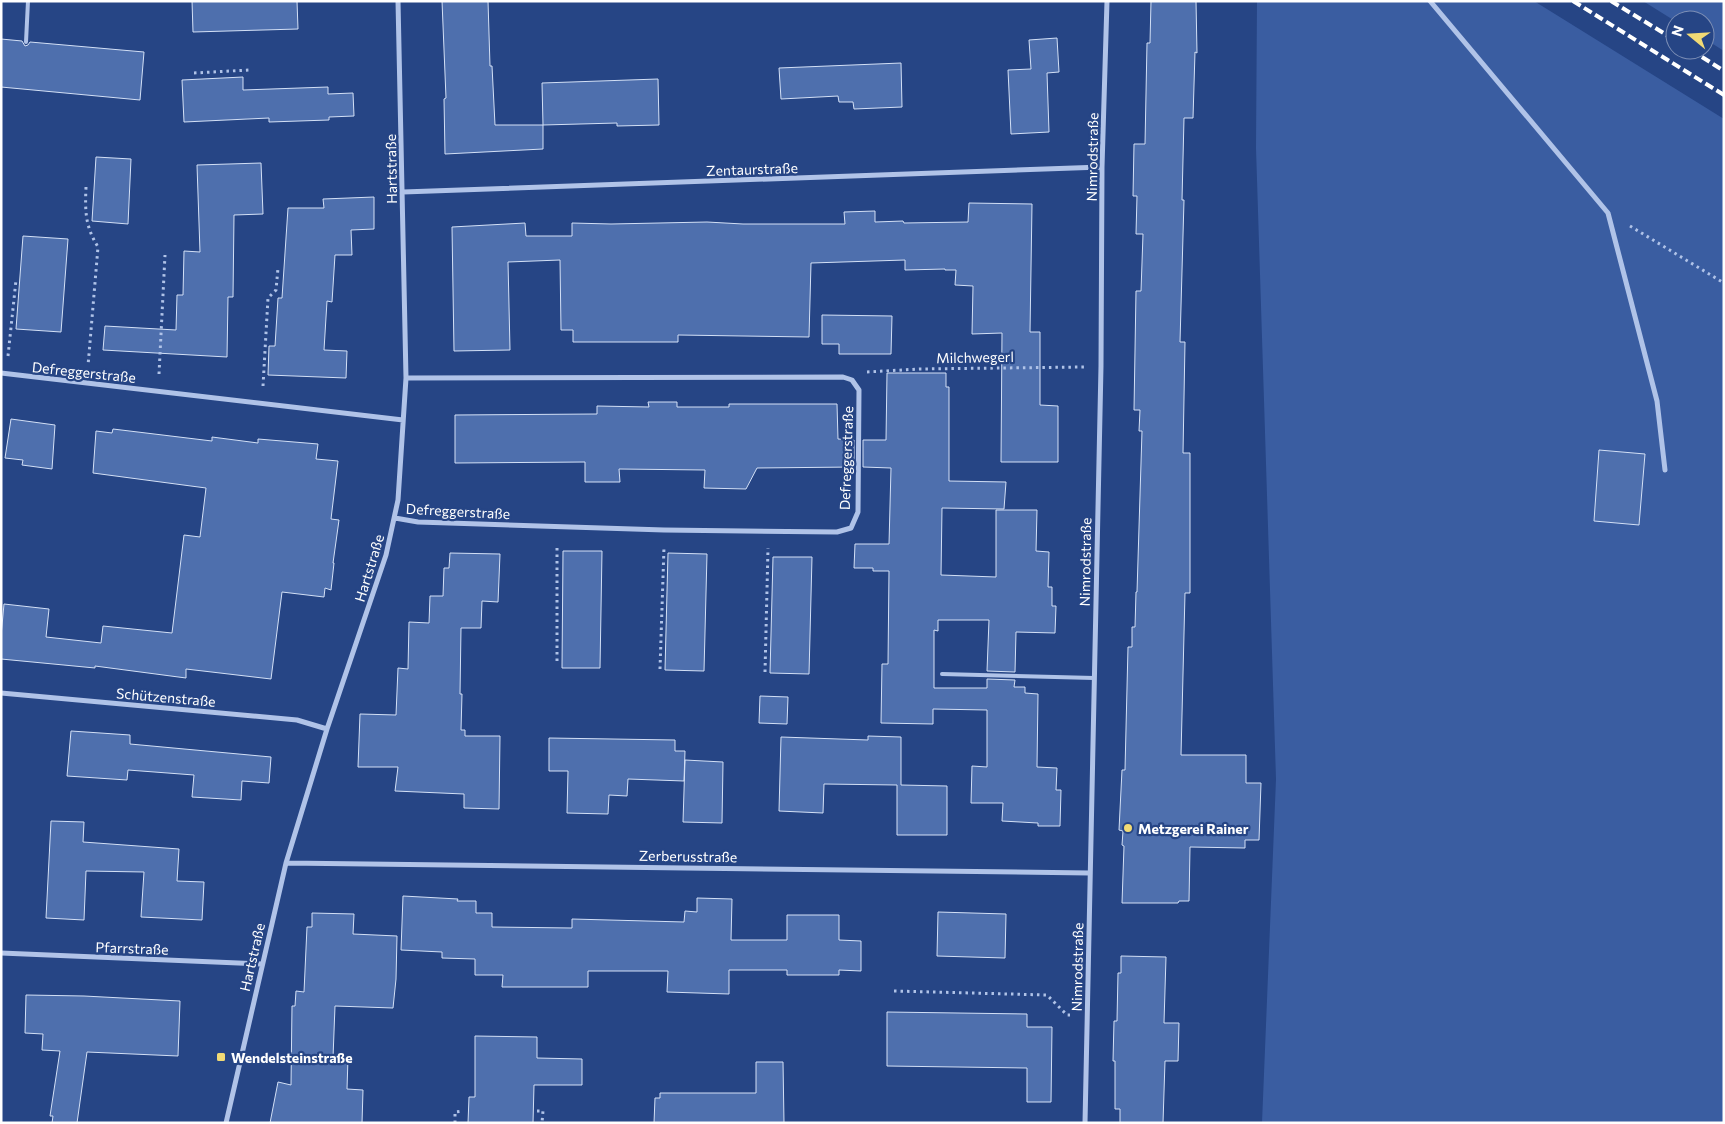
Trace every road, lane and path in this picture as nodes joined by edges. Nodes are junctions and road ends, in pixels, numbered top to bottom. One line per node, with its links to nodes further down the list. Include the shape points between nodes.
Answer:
1 (28, 1): 5 (lane)
2 (398, 1): 10 (street, Hartstraße)
3 (1107, 1): 8 (street, Nimrodstraße)
4 (1430, 1): 11 (street)
5 (26, 42)
6 (249, 70): 7 (path)
7 (194, 73)
8 (1102, 168): 10 (street, Zentaurstraße); 18 (street, Nimrodstraße)
9 (86, 187): 17 (path, via 85,214 90,234 98,247)
10 (403, 192): 21 (street, Hartstraße)
11 (1608, 213): 15 (path); 25 (street, via 1657,401)
12 (165, 255): 20 (path)
13 (278, 268): 23 (path, via 276,290 268,298)
14 (16, 280): 16 (path)
15 (1724, 283)
16 (8, 356)
17 (88, 364)
18 (1101, 366): 22 (path, Milchwegerl, via 859,372); 34 (street, Nimrodstraße)
19 (1, 373): 24 (street, Defreggerstraße)
20 (159, 373)
21 (406, 378): 22 (street, via 843,377); 24 (street, Hartstraße)
22 (852, 380): 29 (street, Defreggerstraße, via 859,390 858,512 851,528 838,532)
23 (263, 385)
24 (403, 420): 26 (street, Hartstraße)
25 (1665, 470)
26 (395, 518): 27 (street, Defreggerstraße, via 418,522); 36 (street, Hartstraße, via 383,564)
27 (558, 527): 28 (street, Defreggerstraße); 30 (path)
28 (664, 530): 29 (street, Defreggerstraße); 31 (path)
29 (768, 531): 32 (path)
30 (557, 661)
31 (660, 669)
32 (765, 672)
33 (942, 674): 34 (lane)
34 (1094, 678): 38 (street, Nimrodstraße)
35 (1, 693): 36 (street, Schützenstraße, via 297,720)
36 (327, 729): 37 (street, Hartstraße)
37 (286, 863): 38 (street, Zerberusstraße); 40 (street, Hartstraße)
38 (1089, 873): 42 (street, Nimrodstraße)
39 (1, 953): 40 (street, Pfarrstraße)
40 (262, 964): 45 (street, Hartstraße)
41 (894, 991): 42 (path, via 1047,994 1067,1015)
42 (1087, 1016): 48 (street, Nimrodstraße)
43 (462, 1111): 46 (path, via 455,1112)
44 (537, 1111): 47 (path, via 543,1111)
45 (226, 1123)
46 (455, 1123)
47 (542, 1123)
48 (1085, 1123)

